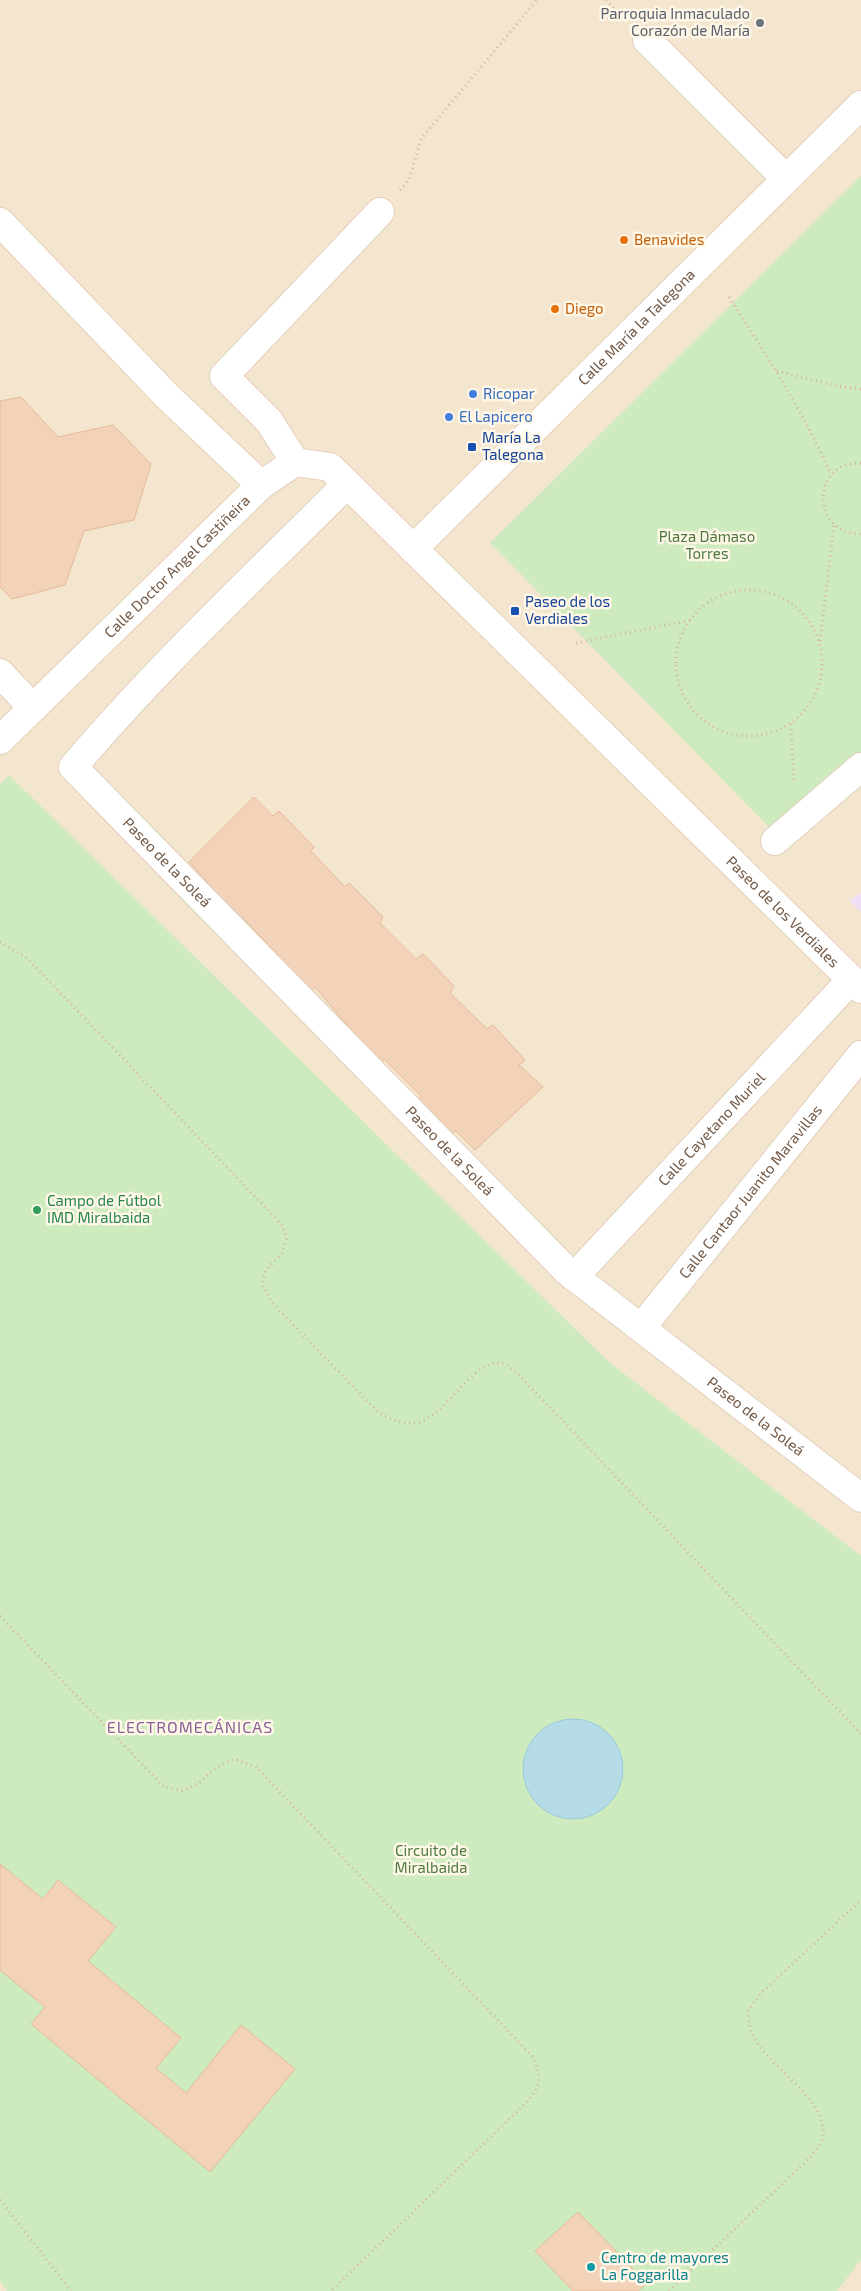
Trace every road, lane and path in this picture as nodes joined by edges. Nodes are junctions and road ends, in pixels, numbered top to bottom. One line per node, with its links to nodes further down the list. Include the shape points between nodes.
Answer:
1 (536, 0): 5 (path, via 421,139 409,180)
2 (647, 40): 4 (street)
3 (861, 105): 4 (street, Calle María la Talegona)
4 (786, 179): 17 (street, Calle María la Talegona)
5 (380, 212): 10 (street, via 224,376 269,421)
6 (0, 222): 14 (street, Calle Doctor Angel Castiñeira, via 167,396)
7 (728, 298): 8 (path)
8 (777, 371): 9 (path); 12 (path, via 811,429)
9 (861, 389)
10 (295, 462): 13 (street, Paseo de los Verdiales, via 330,467); 14 (street)
11 (861, 463): 12 (path, via 844,466)
12 (831, 474): 15 (path, via 823,491 823,503)
13 (347, 484): 17 (street, Paseo de los Verdiales); 31 (street, Paseo de la Soleá, via 194,635 73,768)
14 (261, 485): 22 (street, Calle Doctor Angel Castiñeira)
15 (834, 525): 16 (path, via 843,531); 19 (path)
16 (861, 534)
17 (413, 549): 29 (street, Paseo de los Verdiales)
18 (691, 620): 19 (path, via 698,610 719,596 743,590 768,592 791,602 809,620); 20 (path); 23 (path, via 683,630 676,654 677,678 686,700 701,719 722,732 746,737 770,734)
19 (820, 642): 23 (path, via 823,666 819,688 808,708)
20 (576, 643)
21 (0, 673): 22 (street)
22 (33, 708): 24 (street, Calle Doctor Angel Castiñeira)
23 (791, 724): 26 (path)
24 (0, 740)
25 (861, 767): 26 (street)
26 (795, 823): 27 (street)
27 (775, 841)
28 (0, 942): 35 (path, via 27,958 282,1225 287,1238 282,1253 266,1270 262,1283 272,1303 378,1412 394,1420 415,1423 435,1414 481,1369 491,1364 506,1365)
29 (856, 985): 31 (street, Calle Cayetano Muriel)
30 (861, 1055): 32 (street, Calle Cantaor Juanito Maravillas)
31 (574, 1277): 32 (street, Paseo de la Soleá)
32 (641, 1328): 33 (street, Paseo de la Soleá)
33 (861, 1498)
34 (0, 1616): 39 (path, via 164,1787 182,1791 198,1784 216,1767 234,1759 256,1767 532,2056 539,2071 534,2094)
35 (861, 1734)
36 (861, 1900): 40 (path, via 760,1994 748,2011 752,2033 764,2051 813,2104 822,2121 823,2137 812,2156)
37 (0, 2200): 38 (path)
38 (71, 2291)
39 (331, 2291)
40 (669, 2291)

